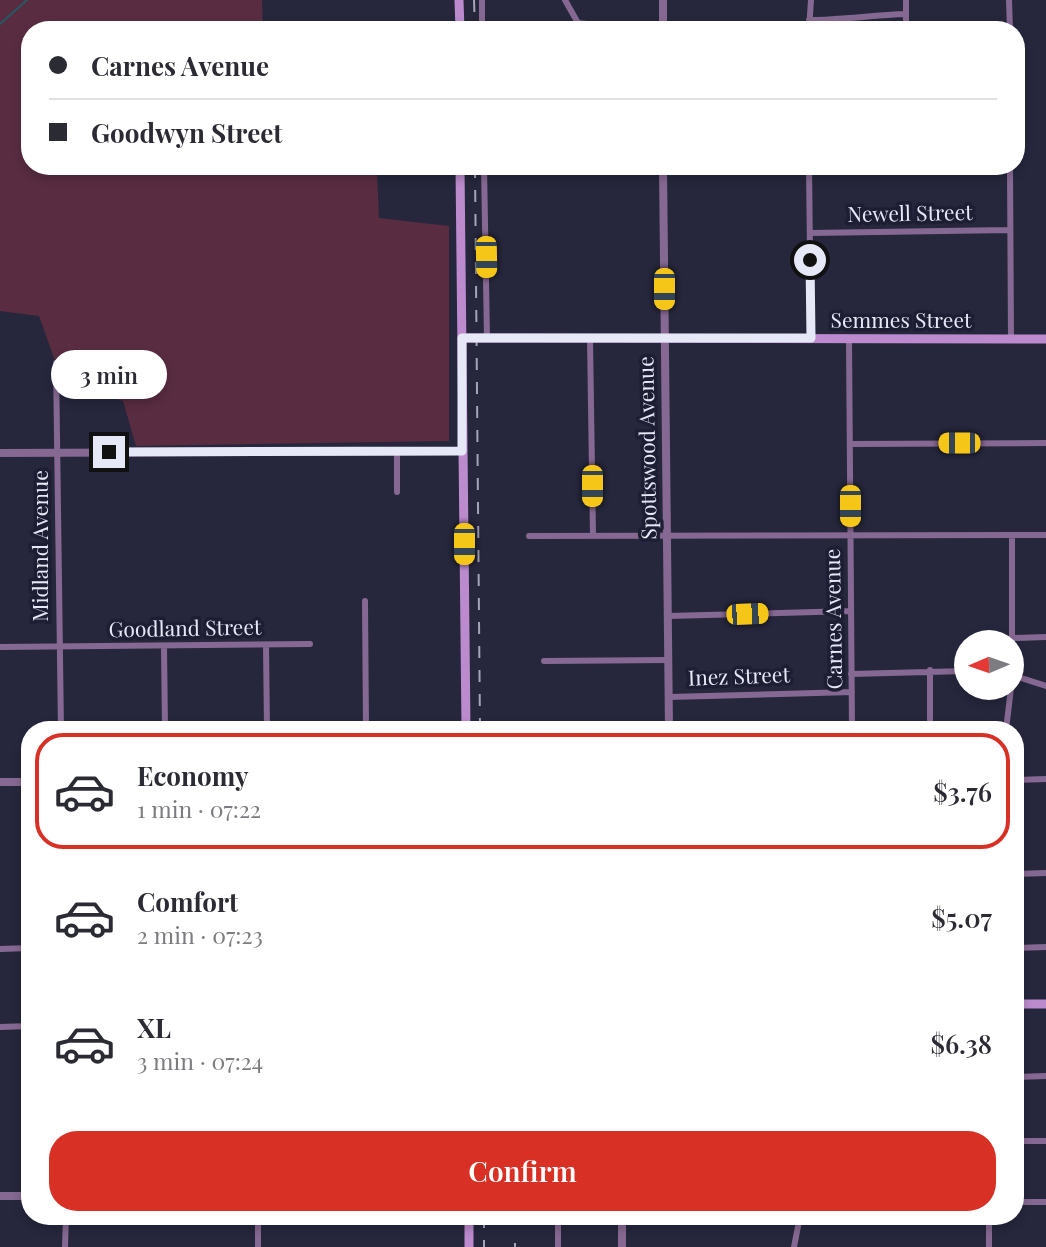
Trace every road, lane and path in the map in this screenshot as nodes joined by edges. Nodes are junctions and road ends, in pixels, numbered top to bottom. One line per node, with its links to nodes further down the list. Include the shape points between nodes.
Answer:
1 (460, 0): 10 (main road)
2 (482, 0): 11 (street)
3 (565, 0): 12 (street)
4 (663, 0): 13 (street)
5 (811, 0): 9 (street)
6 (906, 0): 8 (street)
7 (1010, 0): 15 (street)
8 (906, 14): 9 (street); 14 (street)
9 (809, 20)
10 (460, 21)
11 (482, 21)
12 (574, 21)
13 (663, 21)
14 (906, 21)
15 (1010, 21)
16 (460, 175): 23 (main road)
17 (484, 175): 24 (street)
18 (663, 175): 25 (street, Spottswood Avenue)
19 (809, 175): 22 (street)
20 (1010, 175): 21 (street)
21 (1010, 230): 22 (street, Newell Street); 28 (street)
22 (810, 233): 26 (street)
23 (462, 338): 24 (main road, Semmes Street); 35 (main road)
24 (487, 338): 27 (main road, Semmes Street)
25 (664, 338): 26 (main road, Semmes Street); 27 (main road, Semmes Street); 39 (street, Spottswood Avenue)
26 (811, 338): 30 (main road, Semmes Street)
27 (590, 339): 42 (street)
28 (1011, 339): 29 (main road, Semmes Street); 30 (main road, Semmes Street)
29 (1046, 339)
30 (849, 340): 33 (street, Carnes Avenue)
31 (56, 363): 37 (street, Midland Avenue)
32 (1046, 443): 33 (street)
33 (850, 444): 44 (street, Carnes Avenue)
34 (397, 450): 35 (street); 37 (street); 38 (street)
35 (462, 451): 70 (main road)
36 (0, 453): 37 (street)
37 (58, 453): 55 (street, Midland Avenue)
38 (397, 492)
39 (666, 535): 42 (street); 44 (street); 47 (street, Spottswood Avenue)
40 (1046, 535): 43 (street)
41 (529, 536): 42 (street)
42 (593, 536)
43 (1012, 536): 44 (street); 48 (street)
44 (850, 537): 46 (street, Carnes Avenue)
45 (365, 601): 69 (street)
46 (852, 611): 47 (street); 60 (street, Carnes Avenue)
47 (668, 616): 56 (street, Spottswood Avenue)
48 (1013, 630)
49 (1046, 637): 50 (street)
50 (1024, 638)
51 (310, 644): 52 (street, Goodland Street)
52 (266, 645): 53 (street, Goodland Street); 68 (street)
53 (164, 646): 55 (street, Goodland Street); 67 (street)
54 (0, 647): 55 (street, Goodland Street)
55 (60, 648): 66 (street, Midland Avenue)
56 (668, 660): 57 (street); 64 (street, Spottswood Avenue)
57 (544, 661)
58 (930, 670): 59 (street); 60 (street); 73 (street)
59 (954, 671)
60 (851, 674): 63 (street, Carnes Avenue)
61 (1024, 680): 62 (street)
62 (1046, 686)
63 (852, 692): 64 (street, Inez Street); 72 (street, Carnes Avenue)
64 (668, 696): 71 (street, Spottswood Avenue)
65 (1010, 700): 74 (street)
66 (61, 721)
67 (165, 721)
68 (267, 721)
69 (366, 721)
70 (466, 721)
71 (668, 721)
72 (852, 721)
73 (930, 721)
74 (1007, 721)
75 (1046, 779): 76 (street)
76 (1024, 780)
77 (0, 782): 78 (street)
78 (21, 782)
79 (1046, 873): 80 (street)
80 (1024, 874)
81 (1046, 947): 83 (street)
82 (21, 948): 84 (street)
83 (1024, 948)
84 (0, 949)
85 (1024, 1004): 86 (main road)
86 (1046, 1004)
87 (21, 1026): 88 (street)
88 (0, 1027)
89 (1046, 1076): 90 (street)
90 (1024, 1077)
91 (1024, 1141): 92 (street)
92 (1046, 1141)
93 (0, 1196): 94 (street)
94 (21, 1196)
95 (1024, 1202): 96 (street)
96 (1046, 1202)
97 (66, 1225): 104 (street)
98 (258, 1225): 105 (street)
99 (469, 1225): 106 (main road)
100 (558, 1225): 107 (street)
101 (622, 1225): 108 (street)
102 (798, 1225): 109 (street)
103 (989, 1225): 110 (street)
104 (65, 1247)
105 (258, 1247)
106 (470, 1247)
107 (558, 1247)
108 (622, 1247)
109 (794, 1247)
110 (989, 1247)

